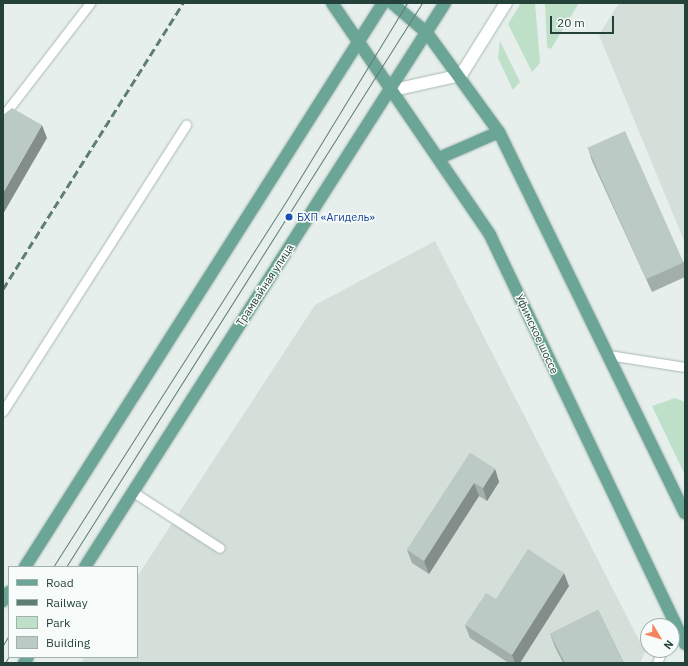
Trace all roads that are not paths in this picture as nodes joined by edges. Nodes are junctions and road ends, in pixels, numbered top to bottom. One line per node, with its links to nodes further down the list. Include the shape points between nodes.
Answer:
1 (90, 3): 11 (lane)
2 (332, 3): 8 (main road, Уфимское шоссе)
3 (383, 3): 8 (main road)
4 (392, 3): 7 (main road)
5 (445, 3): 7 (main road, Трамвайная улица)
6 (506, 3): 9 (street)
7 (426, 33): 9 (main road); 10 (main road, Трамвайная улица)
8 (357, 42): 10 (main road, Уфимское шоссе); 21 (main road)
9 (461, 75): 10 (street); 13 (main road)
10 (389, 91): 14 (main road, Уфимское шоссе); 18 (main road, Трамвайная улица)
11 (3, 116)
12 (186, 125): 17 (lane)
13 (499, 132): 14 (main road); 15 (main road)
14 (438, 158): 23 (main road, Уфимское шоссе, via 490,235)
15 (608, 355): 16 (lane); 19 (main road)
16 (685, 368)
17 (3, 411)
18 (133, 492): 20 (lane); 22 (main road, Трамвайная улица)
19 (685, 513)
20 (220, 548)
21 (26, 566)
22 (86, 566)
23 (670, 618)

